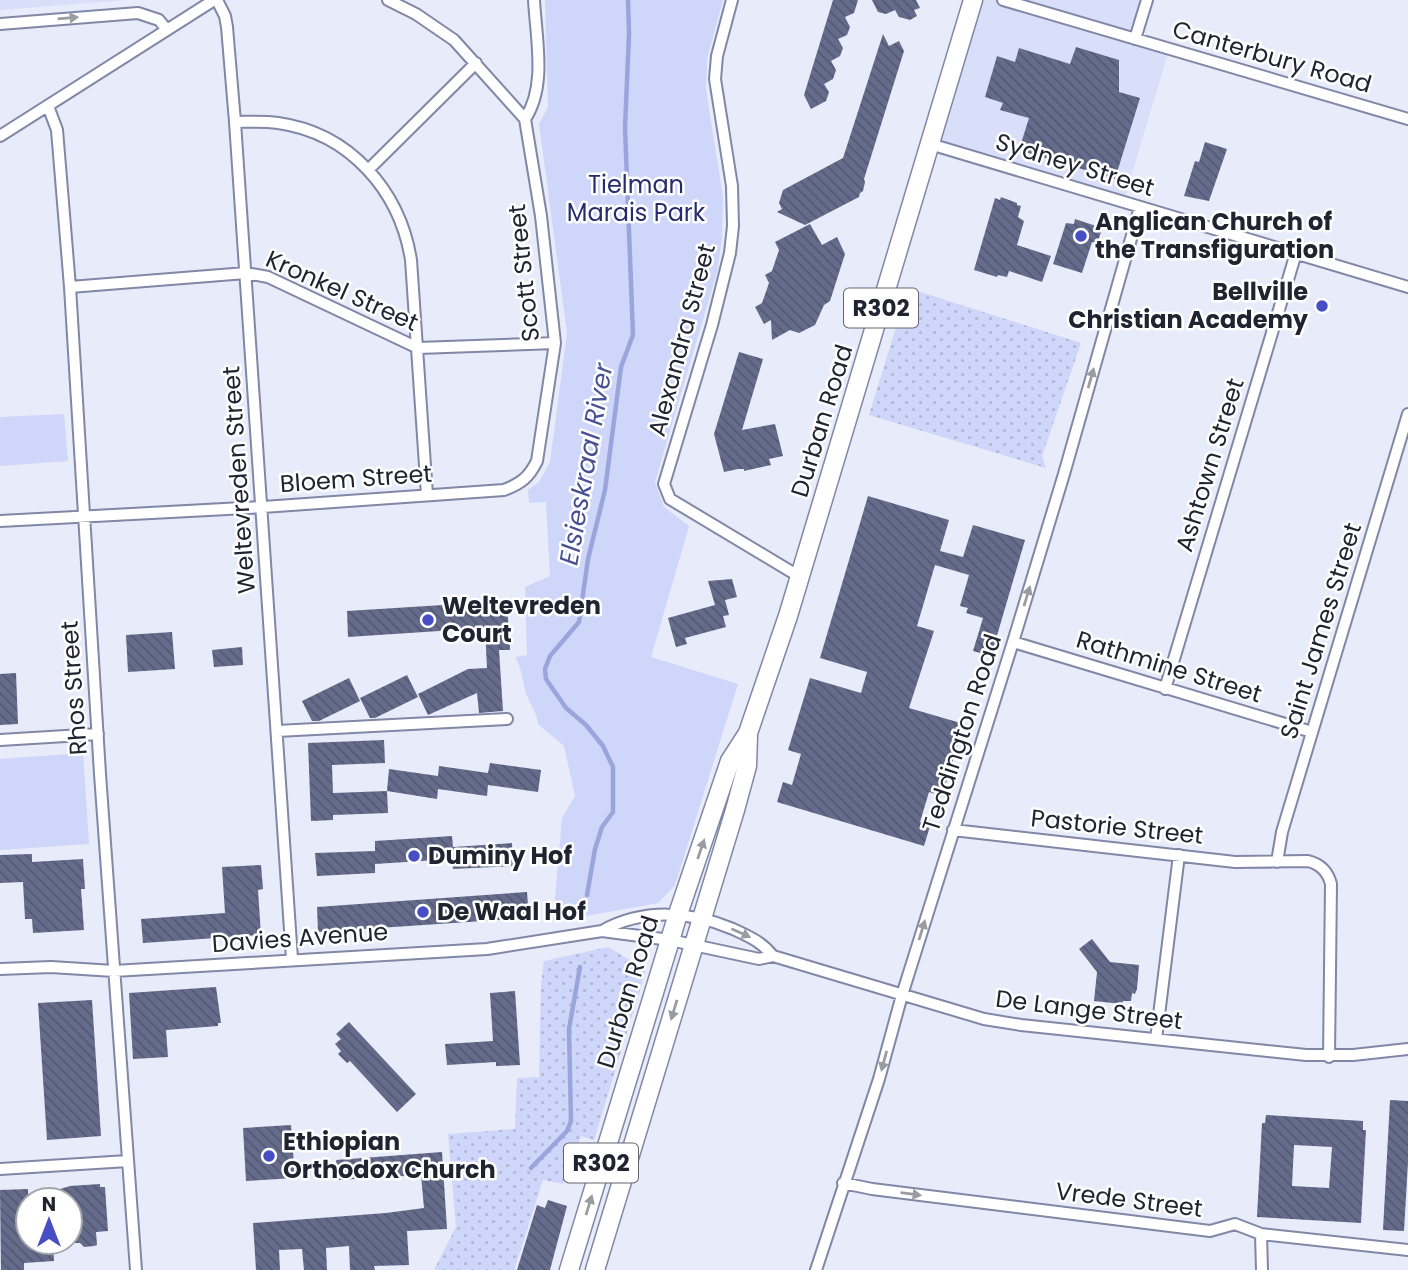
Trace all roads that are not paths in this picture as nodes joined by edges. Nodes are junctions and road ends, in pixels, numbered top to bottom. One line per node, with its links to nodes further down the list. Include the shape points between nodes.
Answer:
1 (215, 0): 9 (street); 15 (street, Weltevreden Street, via 227,27)
2 (388, 0): 11 (street, via 454,40)
3 (534, 0): 13 (street, via 537,82 532,108)
4 (733, 0): 32 (street, Alexandra Street, via 715,79 732,186 730,253 665,489 670,499)
5 (973, 0): 17 (main road, Durban Road / R302)
6 (1003, 0): 10 (street, Canterbury Road)
7 (1147, 0): 10 (street)
8 (0, 24): 9 (street, one-way to 9, via 138,13 159,20)
9 (167, 30): 12 (street)
10 (1135, 39): 14 (street, Canterbury Road)
11 (476, 63): 13 (street); 18 (street)
12 (48, 106): 16 (street); 22 (street, Rhos Street, via 57,130)
13 (524, 119): 24 (street, Scott Street)
14 (1408, 119)
15 (235, 122): 18 (street, via 280,123 313,132); 21 (street, Weltevreden Street)
16 (0, 136)
17 (930, 144): 19 (street, Sydney Street); 32 (main road, Durban Road / R302)
18 (369, 170): 25 (street, via 389,196 408,243)
19 (1140, 207): 20 (street, Sydney Street); 33 (street, Teddington Road, one-way to 19)
20 (1296, 253): 23 (street, Sydney Street); 34 (street, Ashtown Street)
21 (246, 273): 22 (street, Kronkel Street); 25 (street, Kronkel Street, via 268,277); 29 (street, Weltevreden Street)
22 (69, 287): 30 (street, Rhos Street)
23 (1408, 287)
24 (555, 342): 25 (street, Kronkel Street); 27 (street, Scott Street, via 537,461 531,475)
25 (418, 348): 28 (street)
26 (1408, 414): 37 (street, Saint James Street)
27 (505, 490): 28 (street, Bloem Street)
28 (427, 495): 29 (street, Bloem Street)
29 (263, 507): 30 (street, Bloem Street); 36 (street, Weltevreden Street)
30 (85, 516): 31 (street, Bloem Street); 39 (street, Rhos Street)
31 (0, 521)
32 (800, 577): 38 (main road, Durban Road / R302)
33 (1013, 642): 34 (street, Rathmine Street); 41 (street, Teddington Road)
34 (1165, 689): 37 (street, Rathmine Street)
35 (507, 719): 36 (street)
36 (278, 731): 50 (street, Weltevreden Street)
37 (1312, 732): 43 (street, Saint James Street)
38 (748, 733): 44 (main road, Durban Road / R302, one-way to 38, via 730,761); 45 (main road, Durban Road / R302, via 747,766)
39 (98, 734): 40 (street); 52 (street, Rhos Street)
40 (0, 740)
41 (953, 830): 42 (street, Pastorie Street); 53 (street, Teddington Road, one-way to 41)
42 (1178, 855): 43 (street, Pastorie Street); 54 (street)
43 (1277, 862): 56 (street, Pastorie Street, via 1313,863 1327,873 1331,884)
44 (678, 914): 45 (street, Davies Avenue); 46 (street, Davies Avenue, via 615,924); 47 (main road, Durban Road / R302)
45 (703, 918): 48 (main road, Durban Road / R302); 49 (street, De Lange Street, one-way to 49, via 764,944)
46 (602, 931): 47 (street, Davies Avenue); 50 (street, Davies Avenue, via 487,949)
47 (670, 940): 48 (street, Davies Avenue); 63 (main road, Durban Road / R302, one-way to 47)
48 (694, 944): 49 (street, De Lange Street, via 759,959); 64 (main road, Durban Road / R302, one-way to 64)
49 (773, 956): 53 (street, De Lange Street)
50 (292, 959): 52 (street, Davies Avenue)
51 (0, 969): 52 (street, Davies Avenue)
52 (114, 971): 57 (street, Rhos Street)
53 (902, 995): 54 (street, De Lange Street, via 998,1022); 59 (street, Teddington Road, one-way to 59)
54 (1156, 1039): 56 (street, De Lange Street)
55 (1408, 1049): 56 (street, De Lange Street)
56 (1329, 1057)
57 (128, 1161): 58 (street); 62 (street, Rhos Street)
58 (0, 1169)
59 (843, 1183): 60 (street, Vrede Street, one-way to 60, via 1210,1231 1235,1224); 65 (street, Teddington Road)
60 (1261, 1234): 61 (street, Vrede Street); 66 (street)
61 (1408, 1251)
62 (136, 1270)
63 (569, 1270)
64 (595, 1270)
65 (816, 1270)
66 (1262, 1270)

